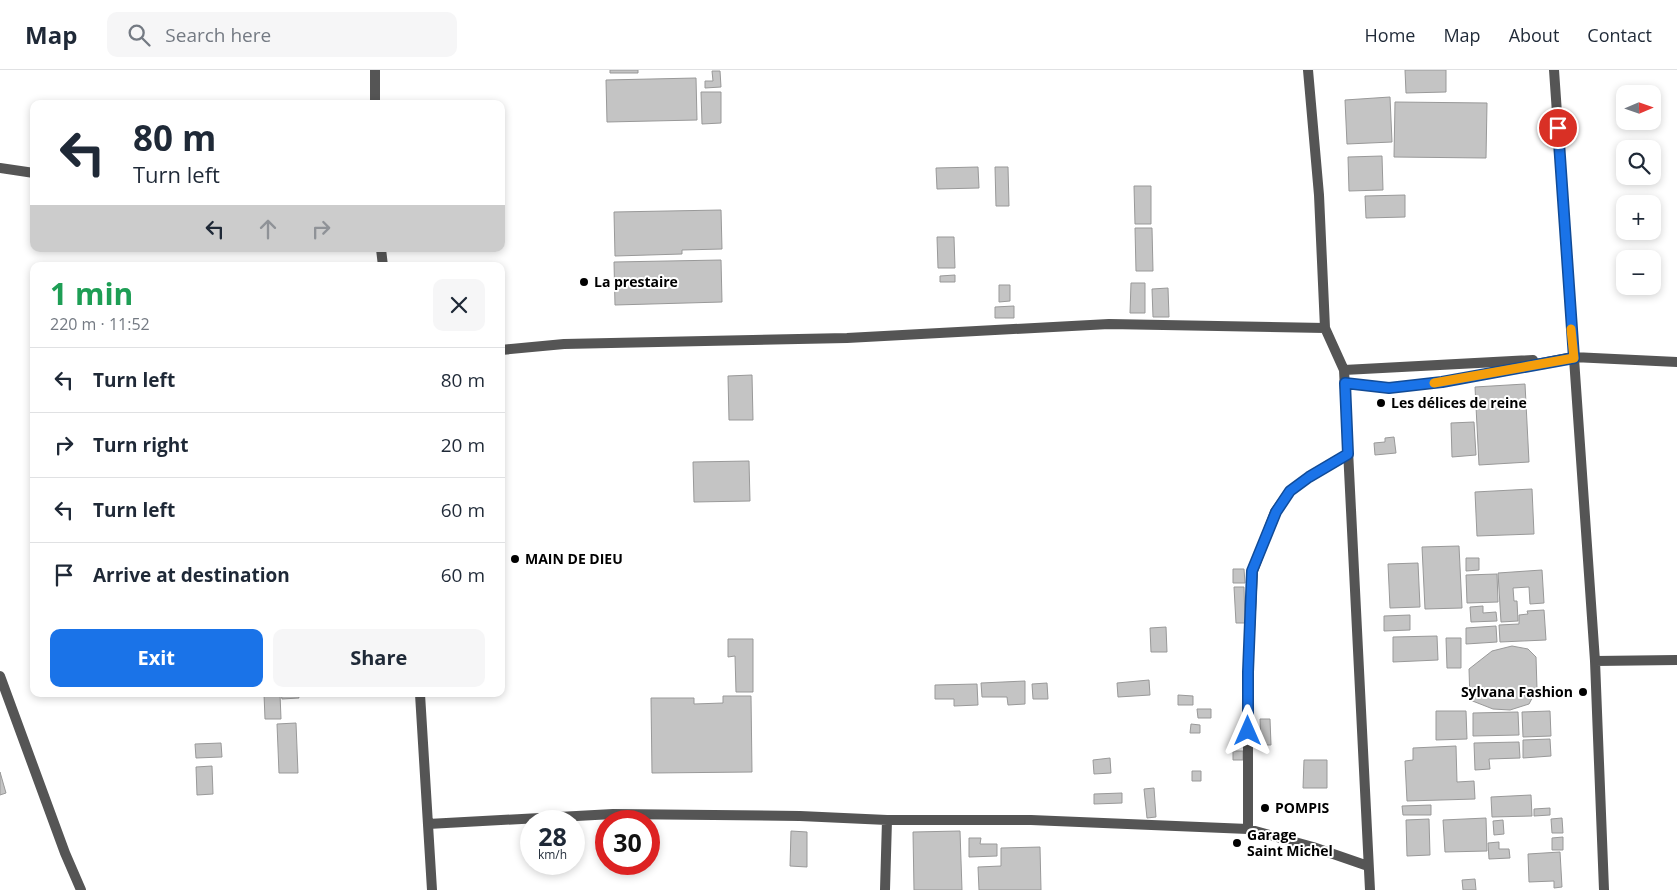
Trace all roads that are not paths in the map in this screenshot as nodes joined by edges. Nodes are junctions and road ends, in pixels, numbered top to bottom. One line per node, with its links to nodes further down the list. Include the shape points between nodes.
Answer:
1 (374, 70): 4 (street)
2 (1308, 70): 7 (street, via 1319,196)
3 (1554, 70): 9 (street)
4 (375, 100)
5 (0, 168): 6 (street)
6 (30, 172)
7 (1324, 328): 8 (street, via 1109,324 846,338 564,344); 11 (street)
8 (505, 350)
9 (1574, 358): 10 (street); 11 (street); 12 (street, via 1442,382 1389,388); 15 (street)
10 (1677, 362)
11 (1344, 370): 12 (street)
12 (1345, 383): 13 (street)
13 (1348, 454): 20 (street, via 1290,491 1276,512 1252,571); 21 (street)
14 (1677, 660): 15 (street)
15 (1595, 661): 26 (street)
16 (0, 676): 22 (street)
17 (420, 697): 19 (street)
18 (887, 820): 19 (street, via 613,814); 20 (street, via 1031,820); 24 (street)
19 (428, 824): 23 (street)
20 (1248, 829): 21 (street)
21 (1368, 866): 25 (street)
22 (80, 890)
23 (432, 890)
24 (885, 890)
25 (1370, 890)
26 (1604, 890)

